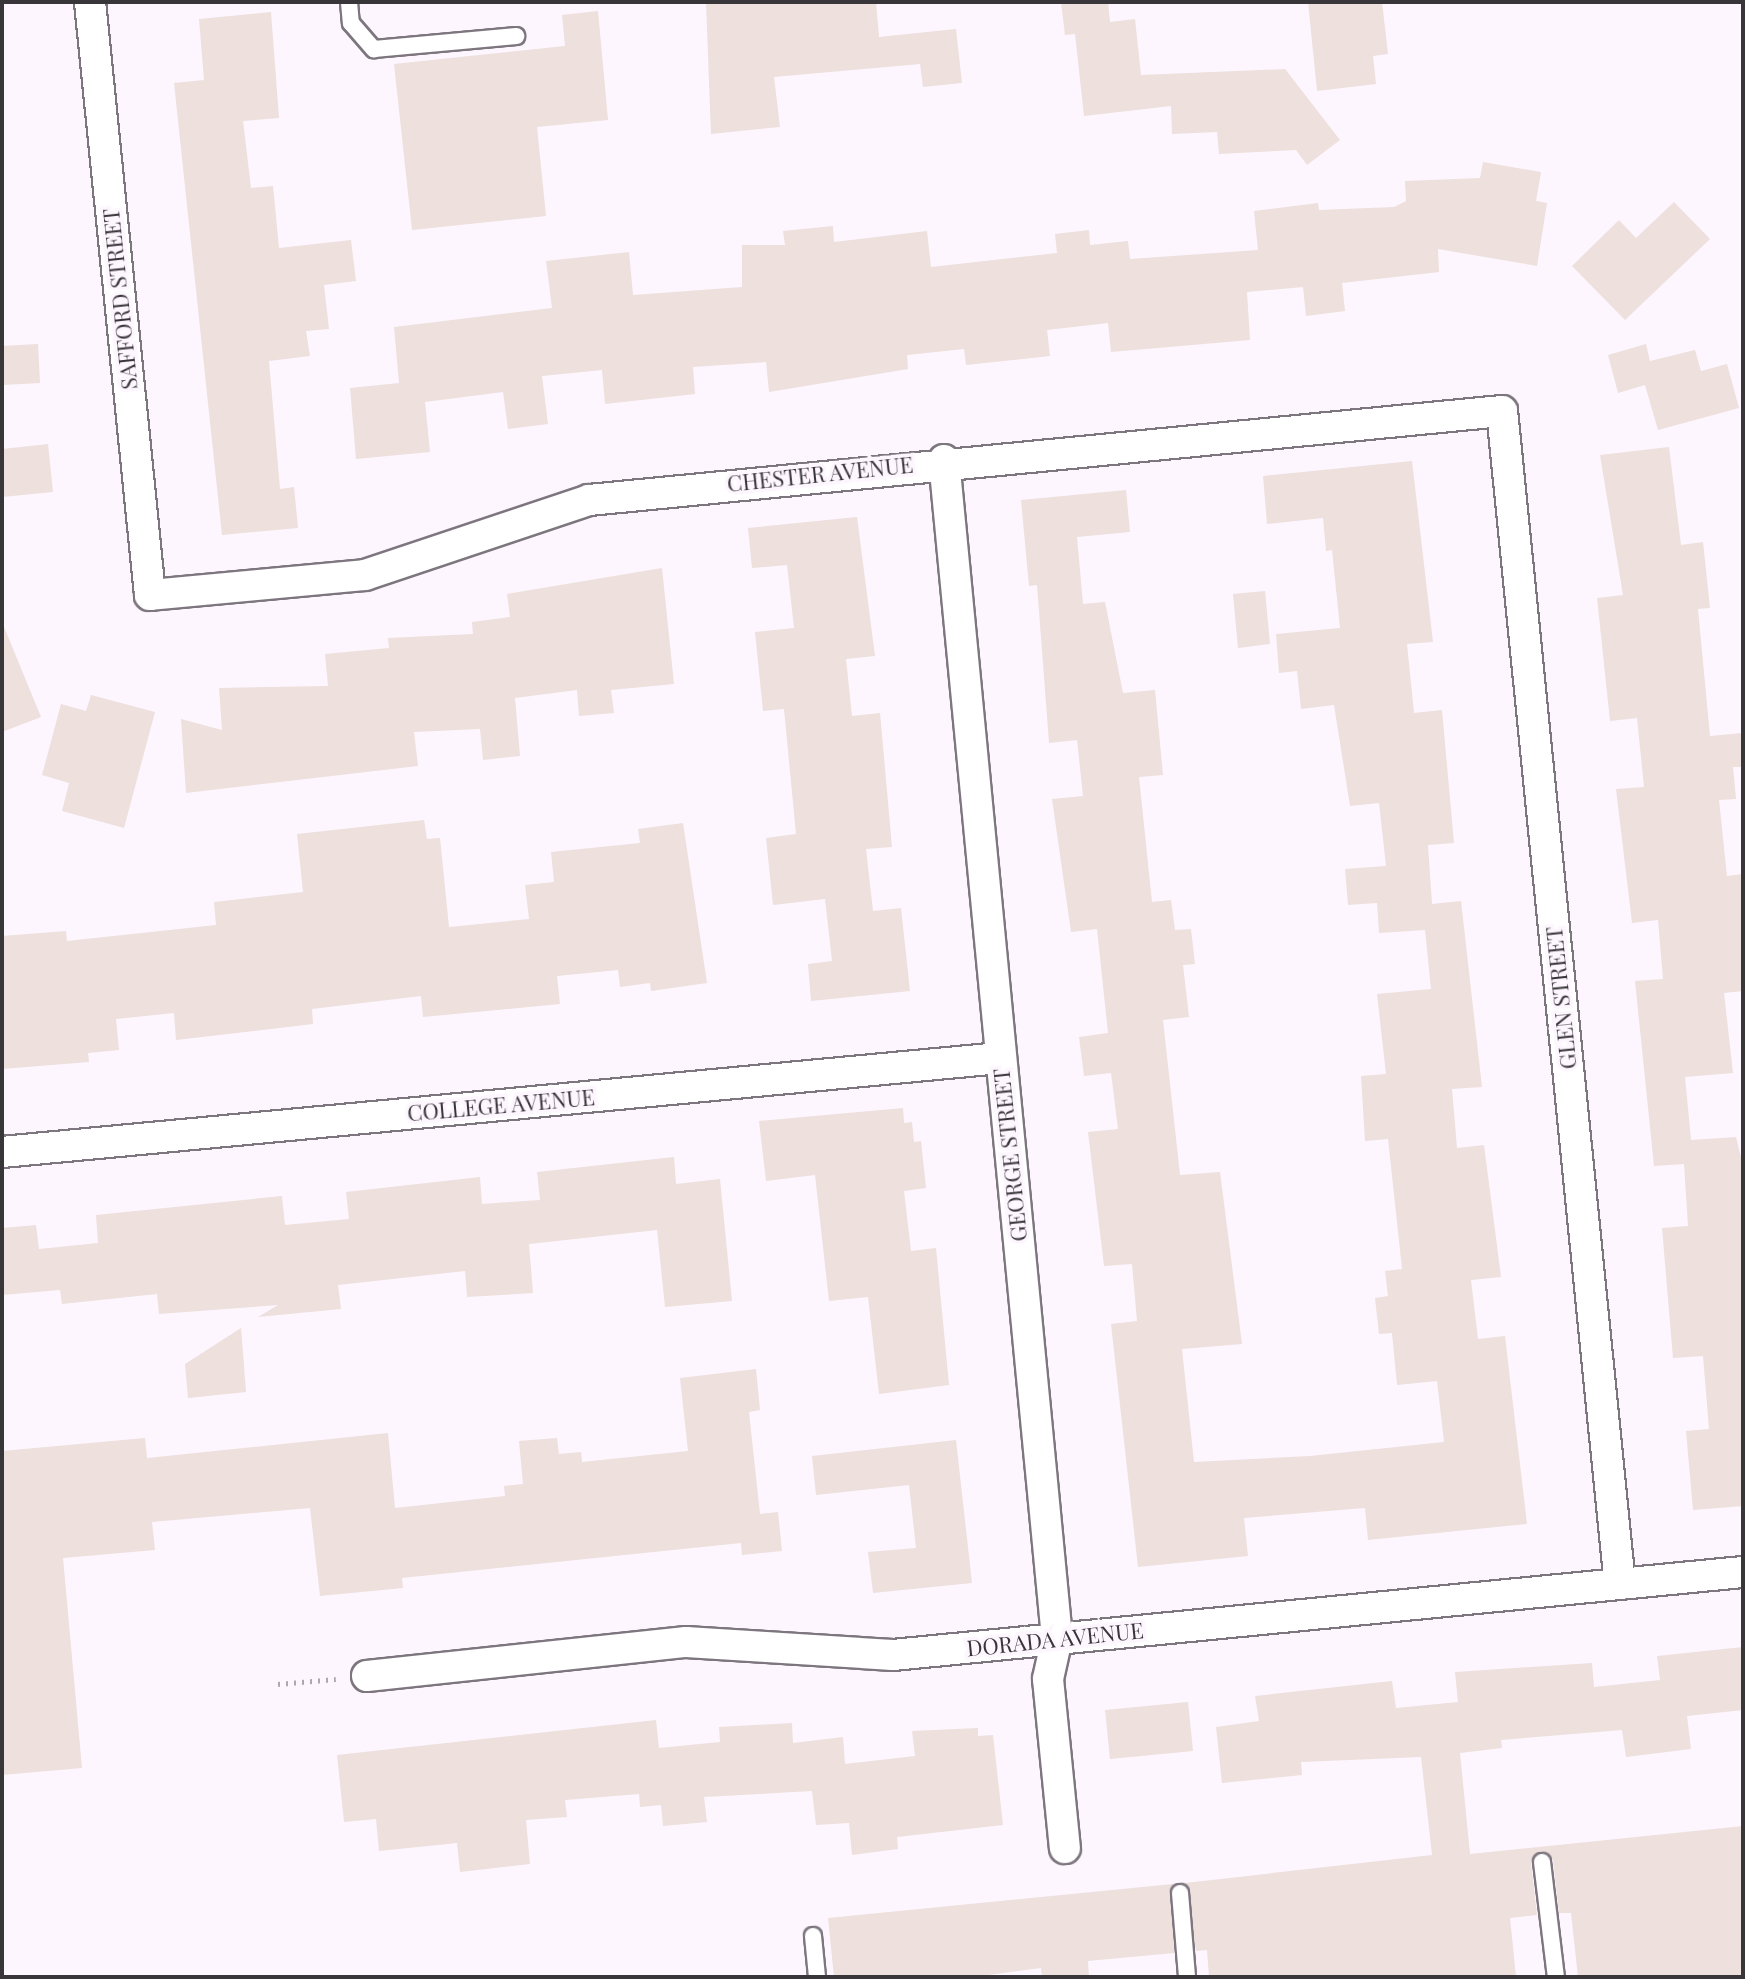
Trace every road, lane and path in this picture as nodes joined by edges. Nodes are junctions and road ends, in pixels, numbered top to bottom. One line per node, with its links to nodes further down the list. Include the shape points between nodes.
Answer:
1 (90, 2): 6 (street, SAFFORD STREET)
2 (349, 2): 3 (lane, via 351,23 374,49)
3 (516, 36)
4 (1502, 411): 5 (street, CHESTER AVENUE); 10 (street, GLEN STREET)
5 (944, 460): 6 (street, CHESTER AVENUE, via 589,500 365,575); 7 (street, GEORGE STREET)
6 (150, 595)
7 (1001, 1058): 8 (street, COLLEGE AVENUE); 11 (street, GEORGE STREET)
8 (2, 1152)
9 (1743, 1572): 10 (street, DORADA AVENUE)
10 (1620, 1584): 11 (street, DORADA AVENUE)
11 (1057, 1638): 12 (street, DORADA AVENUE, via 893,1655 686,1642); 14 (street, GEORGE STREET, via 1048,1679)
12 (367, 1676): 13 (path)
13 (278, 1684)
14 (1065, 1848)
15 (1542, 1862): 20 (lane)
16 (1180, 1893): 19 (lane)
17 (813, 1936): 18 (lane)
18 (817, 1977)
19 (1187, 1977)
20 (1556, 1977)

